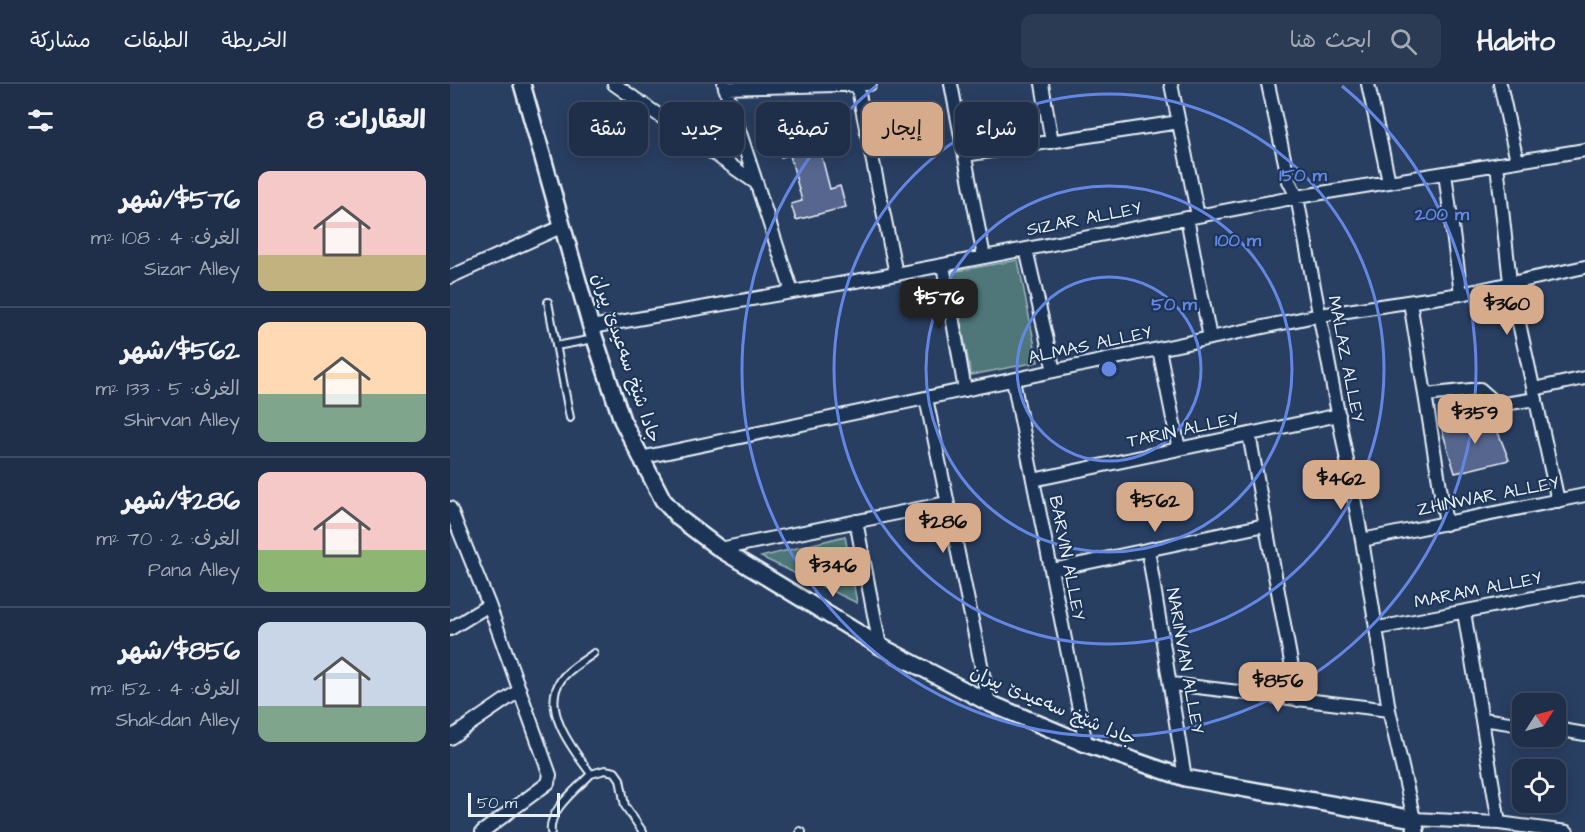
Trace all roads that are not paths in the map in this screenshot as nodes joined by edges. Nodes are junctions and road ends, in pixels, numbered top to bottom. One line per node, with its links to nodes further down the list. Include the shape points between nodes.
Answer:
1 (522, 84): 26 (street, جادا شێخ سەعیدێ پیران)
2 (614, 84): 12 (street)
3 (857, 84): 4 (street); 11 (street); 31 (street)
4 (870, 84)
5 (951, 84): 13 (street)
6 (1042, 84): 15 (street)
7 (1171, 84): 14 (street)
8 (1268, 84): 24 (street, MALAZ ALLEY, via 1289,181)
9 (1368, 84): 22 (street)
10 (1500, 84): 19 (street)
11 (724, 86): 23 (street)
12 (630, 90): 23 (street)
13 (955, 104)
14 (1179, 122): 15 (street); 25 (street)
15 (1052, 141): 16 (street)
16 (1038, 143)
17 (1585, 150): 19 (street, SIZAR ALLEY)
18 (965, 156): 28 (street)
19 (1517, 161): 20 (street, SIZAR ALLEY)
20 (1497, 164): 21 (street, SIZAR ALLEY); 33 (street)
21 (1445, 173): 22 (street, SIZAR ALLEY); 35 (street)
22 (1389, 182): 24 (street, SIZAR ALLEY)
23 (756, 183): 34 (street)
24 (1297, 197): 25 (street, SIZAR ALLEY); 38 (street, MALAZ ALLEY)
25 (1193, 217): 27 (street, SIZAR ALLEY); 40 (street)
26 (563, 226): 32 (street); 39 (street, جادا شێخ سەعیدێ پیران)
27 (1026, 249): 28 (street, SIZAR ALLEY); 43 (street)
28 (984, 257): 29 (street, SIZAR ALLEY)
29 (942, 265): 31 (street, SIZAR ALLEY); 46 (street)
30 (1585, 267): 33 (street, ALMAS ALLEY)
31 (896, 274): 34 (street, SIZAR ALLEY)
32 (450, 277)
33 (1510, 282): 35 (street, ALMAS ALLEY); 47 (street)
34 (792, 292): 39 (street, SIZAR ALLEY)
35 (1461, 294): 37 (street, ALMAS ALLEY)
36 (548, 302): 41 (lane)
37 (1410, 302): 38 (street, ALMAS ALLEY); 48 (street)
38 (1320, 315): 40 (street, ALMAS ALLEY); 50 (street, MALAZ ALLEY)
39 (593, 333): 41 (lane); 54 (street, جادا شێخ سەعیدێ پیران)
40 (1210, 338): 42 (street, ALMAS ALLEY)
41 (556, 346): 51 (lane)
42 (1159, 349): 43 (street, ALMAS ALLEY); 53 (street)
43 (1054, 371): 45 (street, ALMAS ALLEY)
44 (1585, 378): 47 (street)
45 (1013, 380): 46 (street, ALMAS ALLEY); 55 (street, BARVIN ALLEY)
46 (965, 390): 49 (street, ALMAS ALLEY)
47 (1535, 394): 48 (street, via 1498,405 1480,389); 57 (street)
48 (1426, 395): 61 (street)
49 (926, 398): 54 (street, ALMAS ALLEY); 58 (street)
50 (1339, 416): 52 (street, TARIN ALLEY); 63 (street, MALAZ ALLEY)
51 (570, 418)
52 (1248, 434): 53 (street, TARIN ALLEY); 62 (street)
53 (1179, 449): 55 (street, TARIN ALLEY)
54 (639, 458): 64 (street, جادا شێخ سەعیدێ پیران, via 663,501)
55 (1033, 480): 66 (street, BARVIN ALLEY)
56 (1585, 495): 57 (street, ZHINWAR ALLEY)
57 (1558, 501): 61 (street, ZHINWAR ALLEY)
58 (948, 503): 60 (street); 77 (street)
59 (451, 514): 68 (street)
60 (856, 521): 64 (street); 72 (street)
61 (1446, 524): 63 (street, ZHINWAR ALLEY)
62 (1265, 525): 65 (street); 76 (street)
63 (1362, 540): 70 (street, MALAZ ALLEY)
64 (720, 549): 72 (street, جادا شێخ سەعیدێ پیران)
65 (1148, 550): 66 (street); 74 (street, NARINVAN ALLEY)
66 (1052, 570): 84 (street, BARVIN ALLEY)
67 (1585, 588): 69 (street, MARAM ALLEY)
68 (489, 605): 71 (street); 75 (street)
69 (1464, 612): 70 (street, MARAM ALLEY); 79 (street)
70 (1378, 628): 78 (street, MALAZ ALLEY)
71 (450, 629)
72 (880, 646): 77 (street, جادا شێخ سەعیدێ پیران)
73 (594, 653): 85 (lane, via 561,678 554,692 558,720)
74 (1172, 684): 76 (street); 86 (street, NARINVAN ALLEY)
75 (520, 690): 83 (street); 89 (street, via 550,775 548,783)
76 (1298, 700): 78 (street)
77 (988, 703): 84 (street, جادا شێخ سەعیدێ پیران)
78 (1389, 710): 88 (street, MALAZ ALLEY)
79 (1483, 719): 80 (street); 87 (street)
80 (1512, 723)
81 (1566, 731): 82 (street)
82 (1585, 734)
83 (450, 738)
84 (1086, 744): 86 (street, جادا شێخ سەعیدێ پیران)
85 (591, 774): 90 (lane, via 559,808 550,824); 91 (lane, via 615,772 625,806)
86 (1185, 778): 88 (street, جادا شێخ سەعیدێ پیران)
87 (1499, 823): 88 (street); 92 (street)
88 (1415, 826)
89 (482, 832)
90 (551, 832)
91 (643, 832)
92 (1567, 832)

